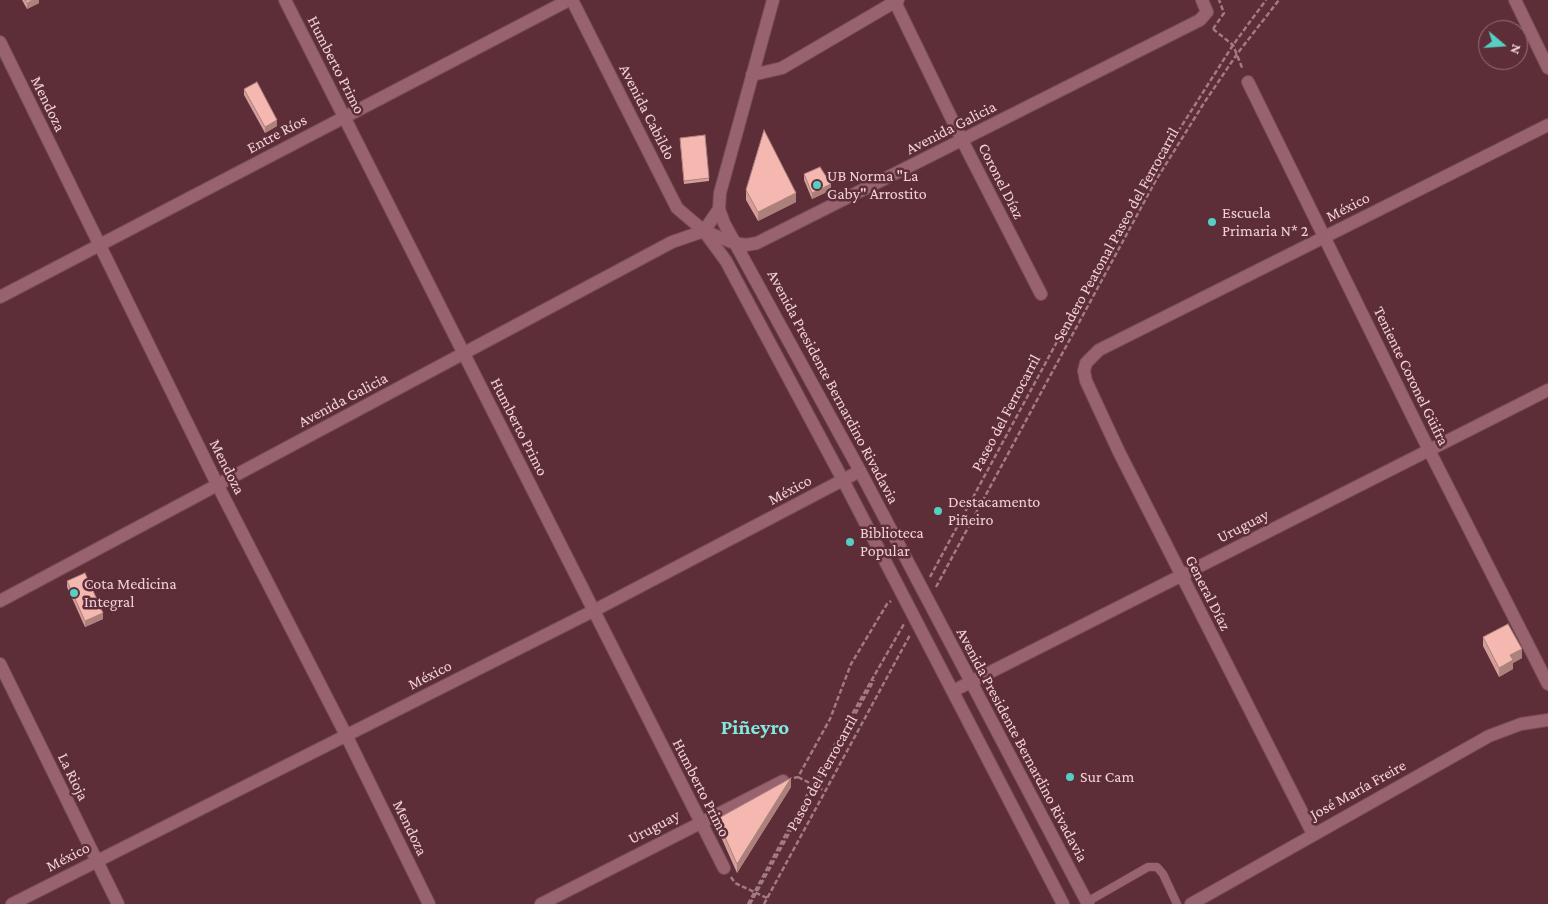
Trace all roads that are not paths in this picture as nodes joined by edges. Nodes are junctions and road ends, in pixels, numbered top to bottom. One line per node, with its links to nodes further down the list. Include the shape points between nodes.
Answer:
1 (285, 0): 11 (street, Humberto Primo)
2 (570, 0): 11 (street, Entre Ríos); 15 (street, Avenida Cabildo, via 677,208)
3 (773, 0): 9 (street)
4 (1515, 0): 8 (street)
5 (896, 1): 9 (street, via 782,68); 13 (street, Coronel Díaz)
6 (1204, 6): 13 (street, Avenida Galicia, via 1200,20)
7 (0, 42): 18 (street, Mendoza)
8 (1548, 68)
9 (752, 75): 14 (street, via 720,194)
10 (1248, 82): 16 (street, Teniente Coronel Güifra)
11 (344, 117): 18 (street, Entre Ríos); 21 (street, Humberto Primo)
12 (1548, 125): 16 (street, México)
13 (962, 140): 17 (street, Avenida Galicia, via 757,243); 19 (street, Coronel Díaz)
14 (719, 209): 15 (street); 17 (street, Avenida Presidente Bernardino Rivadavia)
15 (704, 231): 17 (street, Avenida Galicia); 21 (street, Avenida Galicia, via 672,242); 26 (street, via 726,261)
16 (1324, 237): 22 (street, México, via 1099,350); 24 (street, Teniente Coronel Güifra)
17 (734, 243): 25 (street, Avenida Presidente Bernardino Rivadavia)
18 (99, 245): 20 (street, Entre Ríos); 27 (street, Mendoza)
19 (1041, 294)
20 (0, 297)
21 (463, 354): 27 (street, Avenida Galicia); 30 (street, Humberto Primo)
22 (1086, 363): 28 (street, General Díaz, via 1086,381)
23 (1548, 390): 24 (street, Uruguay)
24 (1429, 450): 28 (street, Uruguay); 33 (street, Teniente Coronel Güifra)
25 (860, 471): 26 (street, México); 32 (street, Avenida Presidente Bernardino Rivadavia)
26 (843, 480): 30 (street, México); 34 (street, via 911,619)
27 (218, 486): 29 (street, Avenida Galicia); 36 (street, Mendoza)
28 (1181, 576): 32 (street, Uruguay); 39 (street, General Díaz)
29 (0, 601)
30 (595, 610): 36 (street, México); 38 (street, Humberto Primo)
31 (0, 664): 40 (street, La Rioja)
32 (970, 682): 34 (street, Uruguay); 42 (street, Avenida Presidente Bernardino Rivadavia)
33 (1548, 684)
34 (953, 692): 47 (street)
35 (1548, 720): 39 (street, José María Freire, via 1521,724 1489,736)
36 (346, 735): 40 (street, México); 45 (street, Mendoza)
37 (783, 781): 38 (street, Uruguay)
38 (699, 822): 41 (street, Humberto Primo); 46 (street, Uruguay)
39 (1313, 834): 49 (street, José María Freire)
40 (97, 861): 43 (street, México); 44 (street, La Rioja)
41 (724, 868)
42 (1087, 903): 48 (lane, via 1148,867 1157,867)
43 (12, 904)
44 (118, 904)
45 (429, 904)
46 (541, 904)
47 (1062, 904)
48 (1177, 904)
49 (1191, 904)

